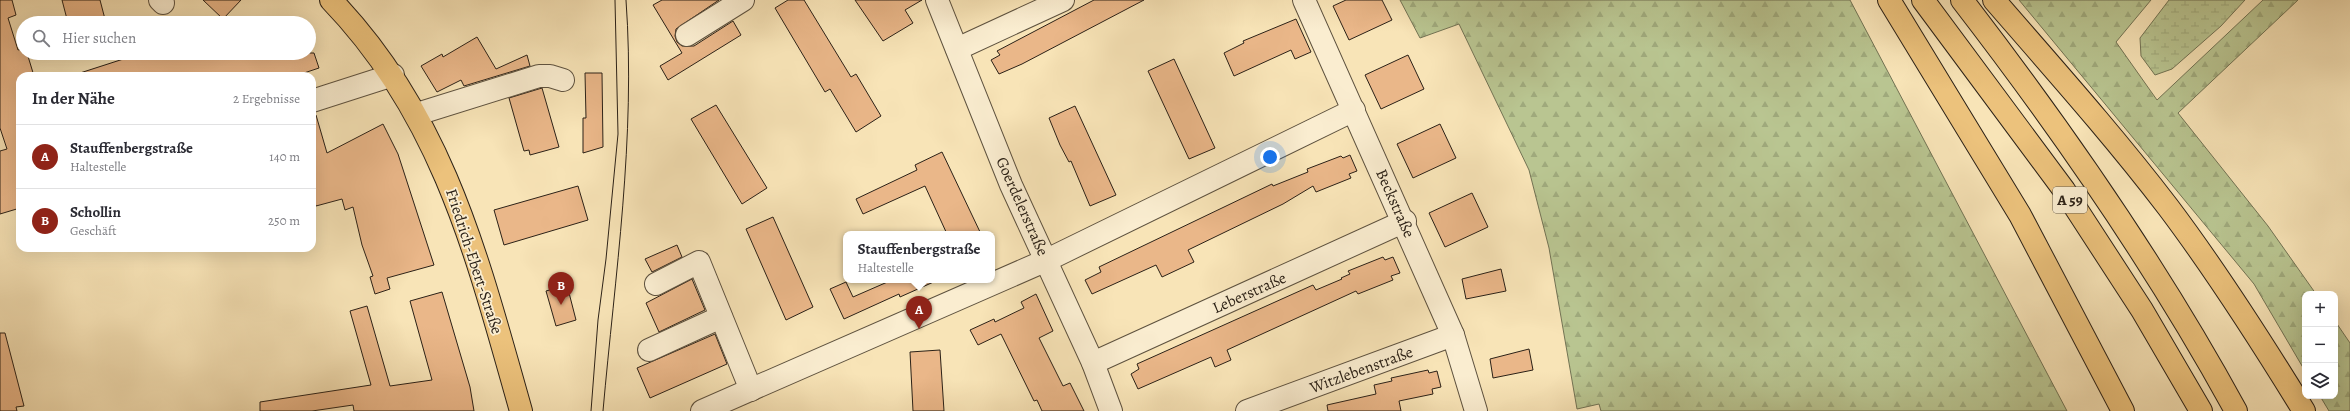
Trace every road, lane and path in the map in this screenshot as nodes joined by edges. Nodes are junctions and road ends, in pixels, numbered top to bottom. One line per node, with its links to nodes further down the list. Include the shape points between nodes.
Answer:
1 (331, 0): 12 (main road, Friedrich-Ebert-Straße)
2 (743, 0): 10 (street)
3 (937, 0): 11 (street, Goerdelerstraße)
4 (1063, 0): 11 (street)
5 (1304, 0): 15 (street, Beckstraße)
6 (1889, 0): 32 (main road, via 2020,215)
7 (1923, 0): 33 (main road, A 59, via 2064,190 2142,310)
8 (1962, 0): 34 (main road, A 59, via 2090,173 2168,293)
9 (1994, 0): 35 (main road, via 2123,150 2168,207 2210,265)
10 (686, 35)
11 (957, 49): 18 (street, Goerdelerstraße, via 1011,185)
12 (393, 75): 14 (street); 16 (main road, Friedrich-Ebert-Straße)
13 (563, 80): 16 (street, via 539,76)
14 (316, 100)
15 (1354, 110): 17 (street, Beckstraße); 18 (street)
16 (417, 114): 27 (main road, Friedrich-Ebert-Straße, via 462,211)
17 (1405, 221): 23 (street, Beckstraße); 25 (street, Leberstraße)
18 (1047, 260): 20 (street); 25 (street, Goerdelerstraße)
19 (995, 283): 26 (street)
20 (995, 283)
21 (656, 284): 22 (street, via 699,262)
22 (721, 316): 24 (street); 26 (street)
23 (1453, 335): 30 (street, Witzlebenstraße); 31 (street, Beckstraße)
24 (649, 350)
25 (1093, 363): 29 (street, Goerdelerstraße)
26 (751, 390): 28 (street)
27 (521, 411)
28 (702, 411)
29 (1111, 411)
30 (1247, 411)
31 (1476, 411)
32 (2123, 411)
33 (2202, 411)
34 (2236, 411)
35 (2304, 411)

